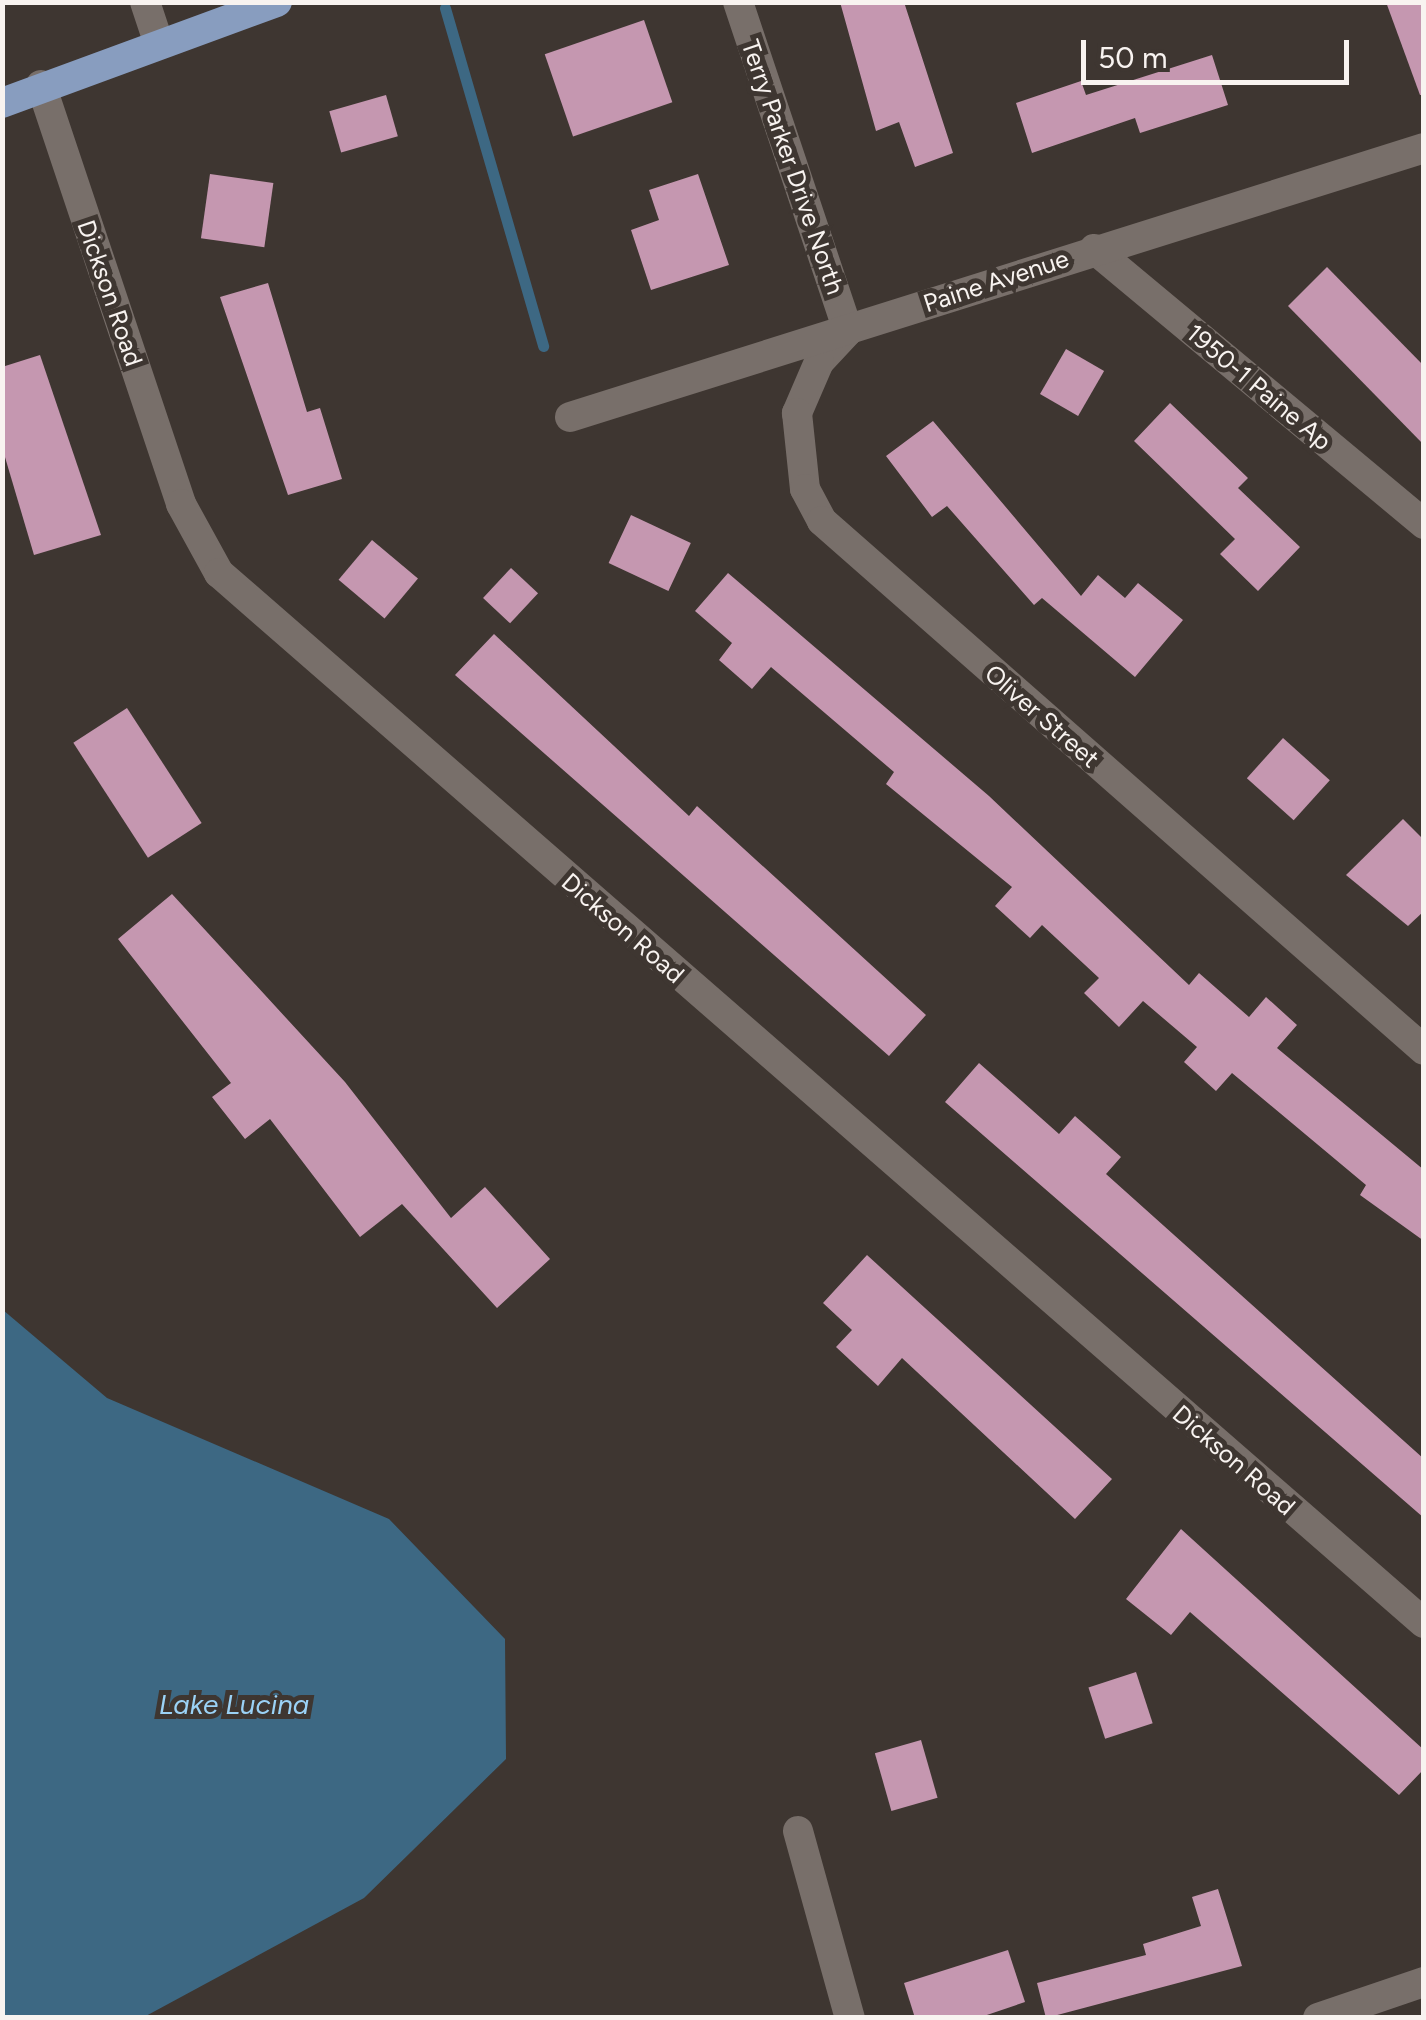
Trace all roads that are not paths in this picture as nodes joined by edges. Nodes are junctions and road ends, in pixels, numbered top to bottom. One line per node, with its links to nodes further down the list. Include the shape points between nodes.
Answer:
1 (145, 2): 4 (street)
2 (277, 2): 4 (main road)
3 (738, 2): 9 (street, Terry Parker Drive North)
4 (158, 41): 5 (main road)
5 (40, 84): 6 (main road); 13 (street, Dickson Road, via 181,504 218,573)
6 (2, 103)
7 (1424, 148): 8 (street, Paine Avenue)
8 (1094, 249): 9 (street, Paine Avenue); 11 (street, 1950-1 Paine Ap)
9 (848, 330): 10 (street, Paine Avenue); 12 (street, Oliver Street, via 819,362 797,413 804,488 822,521)
10 (570, 417)
11 (1424, 524)
12 (1424, 1050)
13 (1424, 1623)
14 (798, 1831): 16 (street)
15 (1424, 1982): 17 (street)
16 (850, 2018)
17 (1318, 2018)

